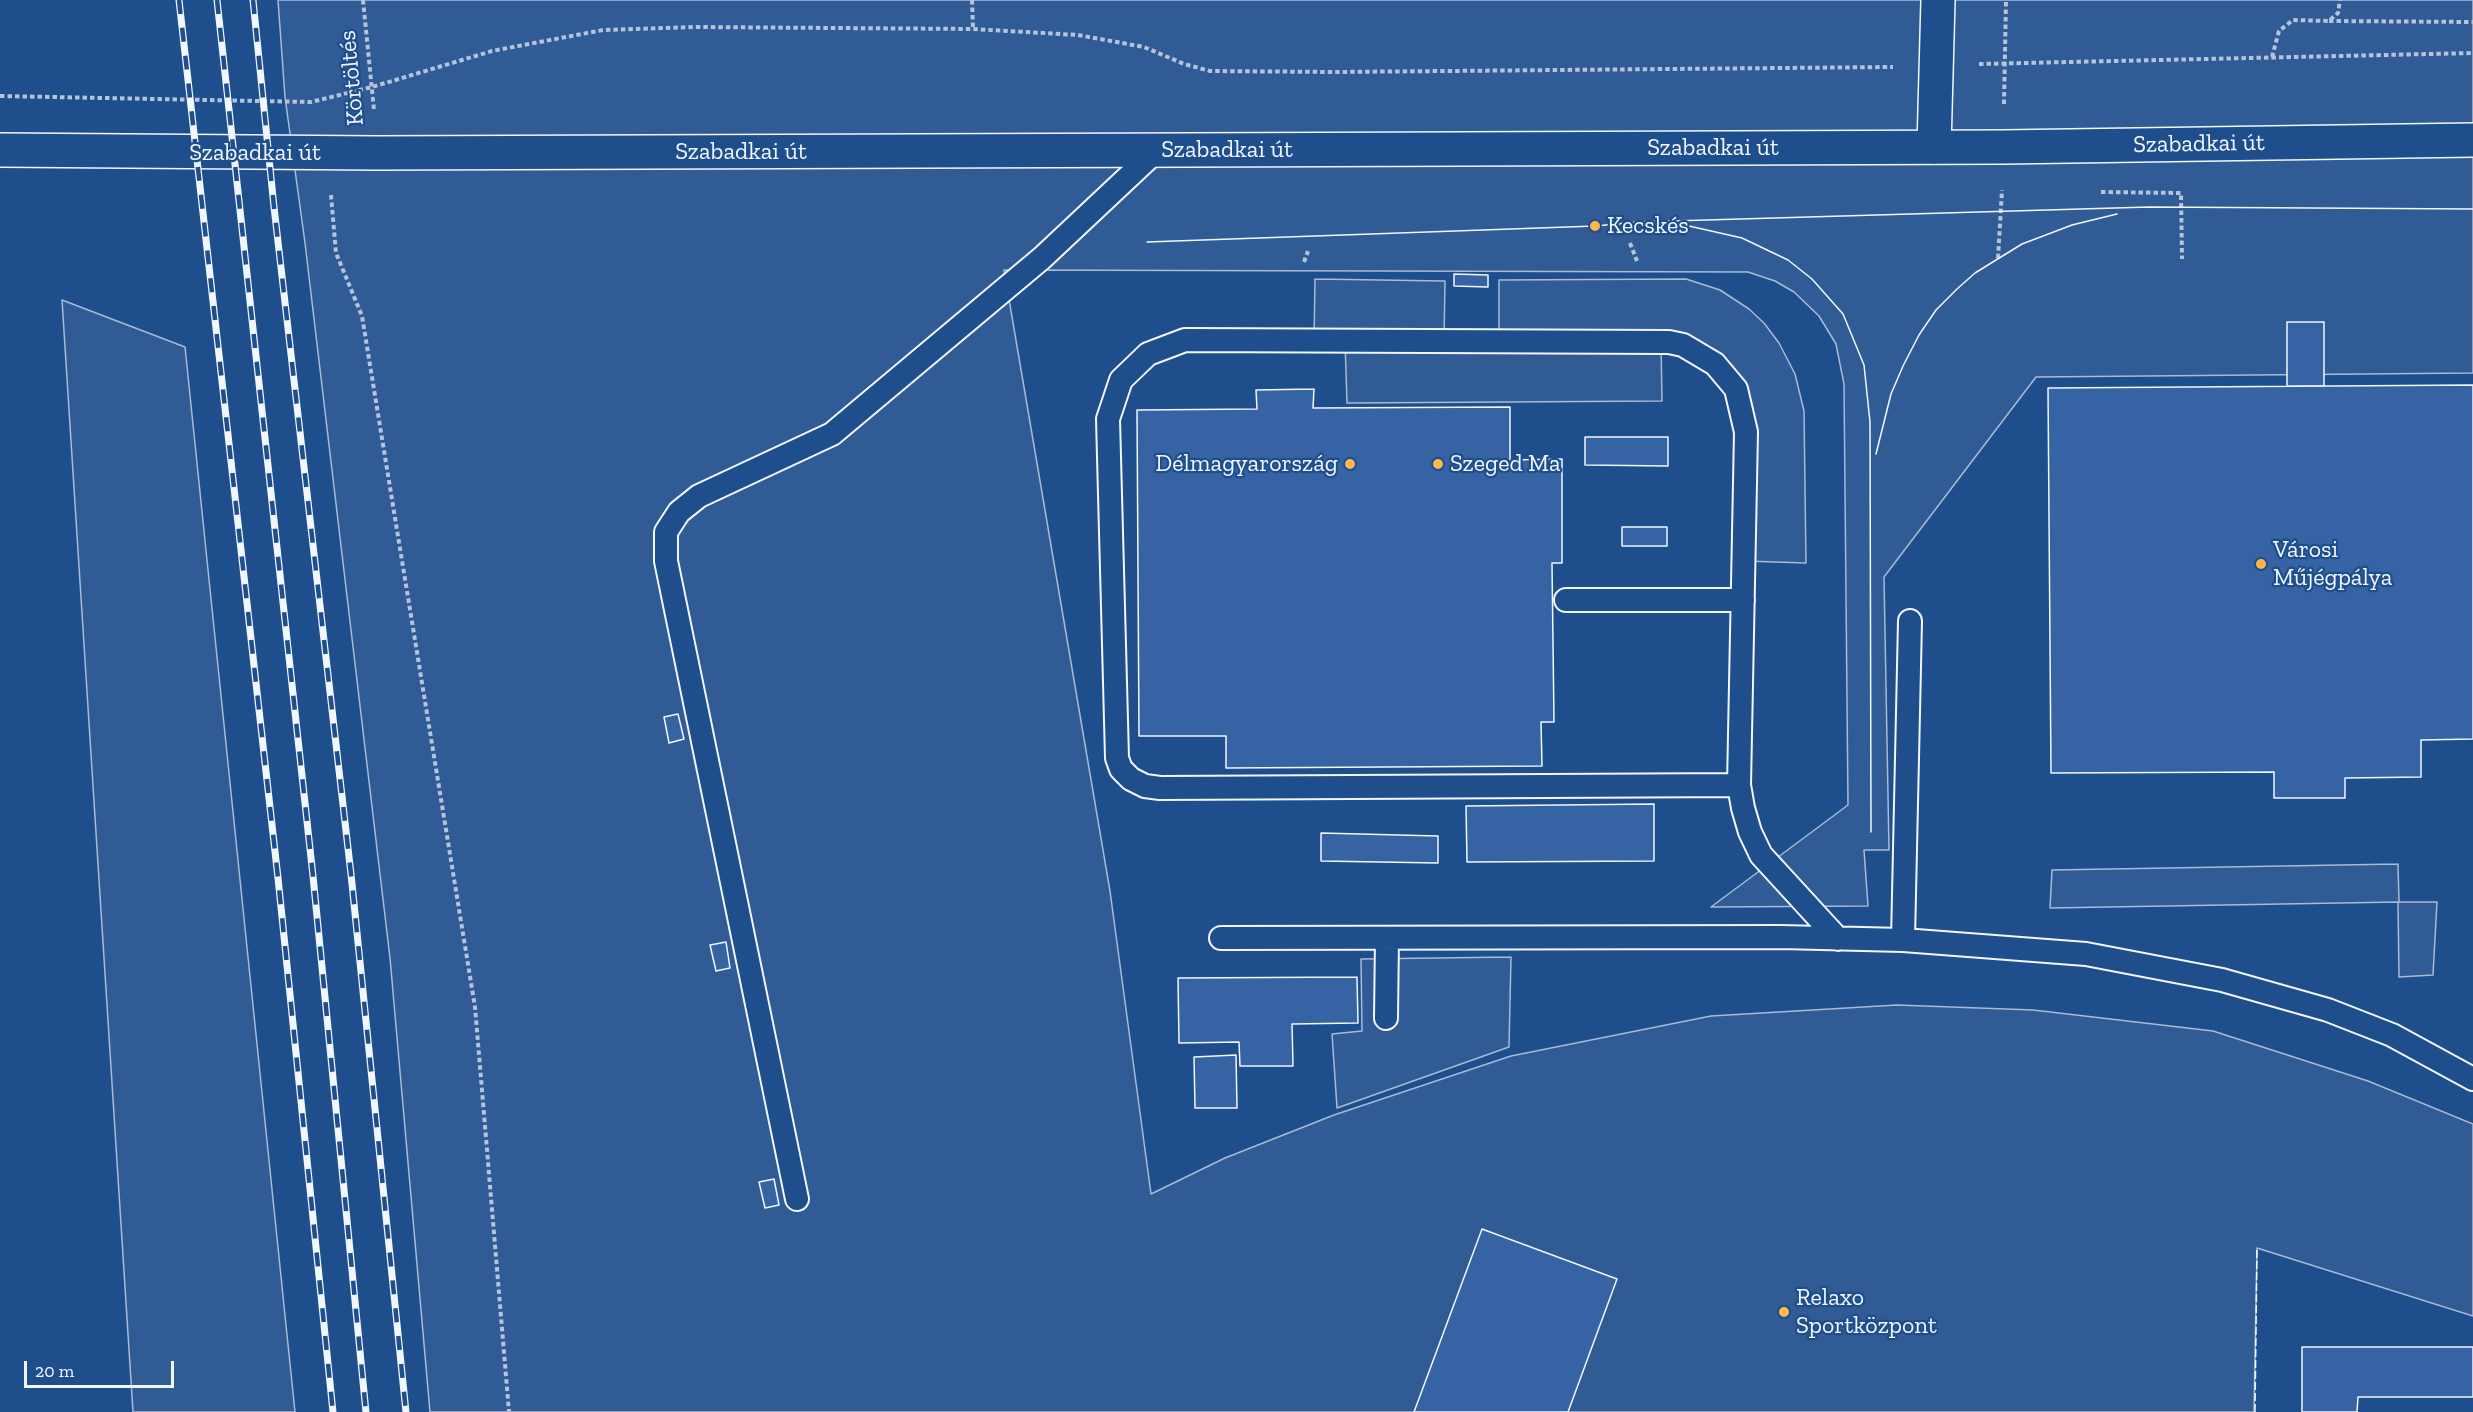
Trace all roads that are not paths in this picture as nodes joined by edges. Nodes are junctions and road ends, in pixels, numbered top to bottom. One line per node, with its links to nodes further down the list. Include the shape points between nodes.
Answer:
1 (1938, 0): 3 (main road)
2 (2467, 138): 3 (main road, Szabadkai út)
3 (1934, 147): 5 (main road, Szabadkai út)
4 (0, 150): 5 (main road, Szabadkai út)
5 (1157, 150): 16 (lane, via 1042,258 832,434 699,496 679,513 666,532 666,561)
6 (1566, 600): 7 (lane)
7 (1743, 600): 9 (lane); 9 (lane, via 1746,432 1742,410 1727,376 1683,345 1510,340 1185,340 1148,354 1121,380 1108,419 1117,758 1131,779 1160,788)
8 (1910, 621): 13 (lane)
9 (1739, 785): 12 (lane, via 1750,832 1761,855)
10 (1221, 938): 11 (lane)
11 (1387, 938): 12 (lane); 14 (lane)
12 (1838, 939): 13 (lane)
13 (1902, 940): 15 (lane, via 2086,954 2222,980 2328,1010 2392,1035)
14 (1386, 1018)
15 (2473, 1079)
16 (797, 1199)

